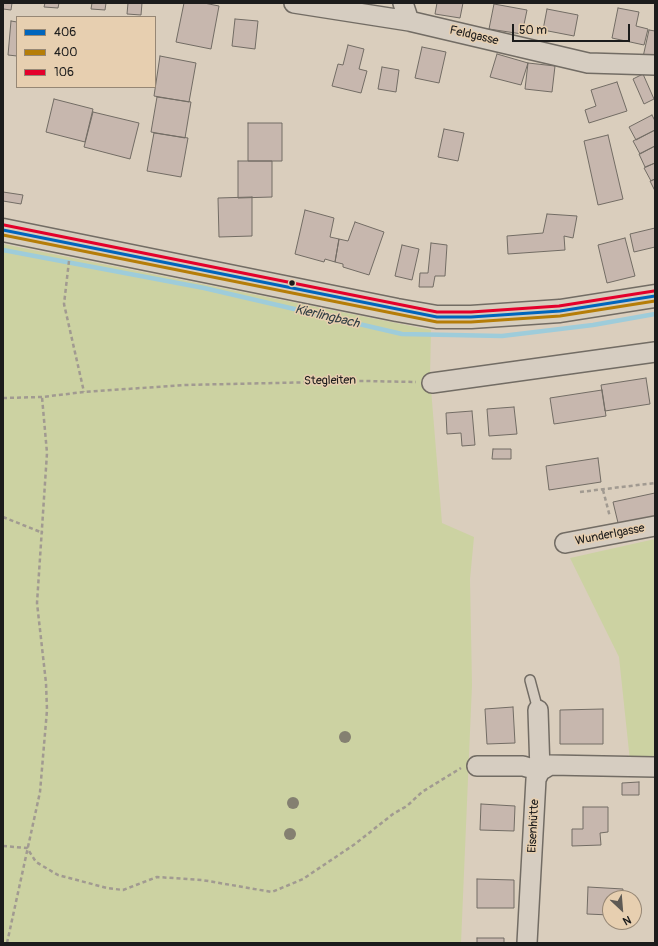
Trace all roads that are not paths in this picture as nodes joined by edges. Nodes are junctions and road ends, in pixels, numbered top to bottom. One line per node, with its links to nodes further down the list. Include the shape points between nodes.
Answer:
1 (294, 3): 3 (street, Feldgasse)
2 (403, 3): 3 (street)
3 (409, 21): 4 (street, Feldgasse, via 588,63)
4 (655, 64)
5 (3, 230): 6 (main road, via 437,316 472,317 560,311)
6 (655, 296)
7 (655, 352): 8 (street)
8 (432, 383)
9 (655, 526): 10 (street, Wunderlgasse)
10 (565, 543)
11 (530, 680): 12 (lane)
12 (538, 710): 15 (street, Eisenhütte)
13 (477, 766): 15 (street, via 523,766)
14 (655, 767): 15 (street, via 550,765)
15 (540, 771): 16 (street, Eisenhütte, via 536,779)
16 (527, 943)

